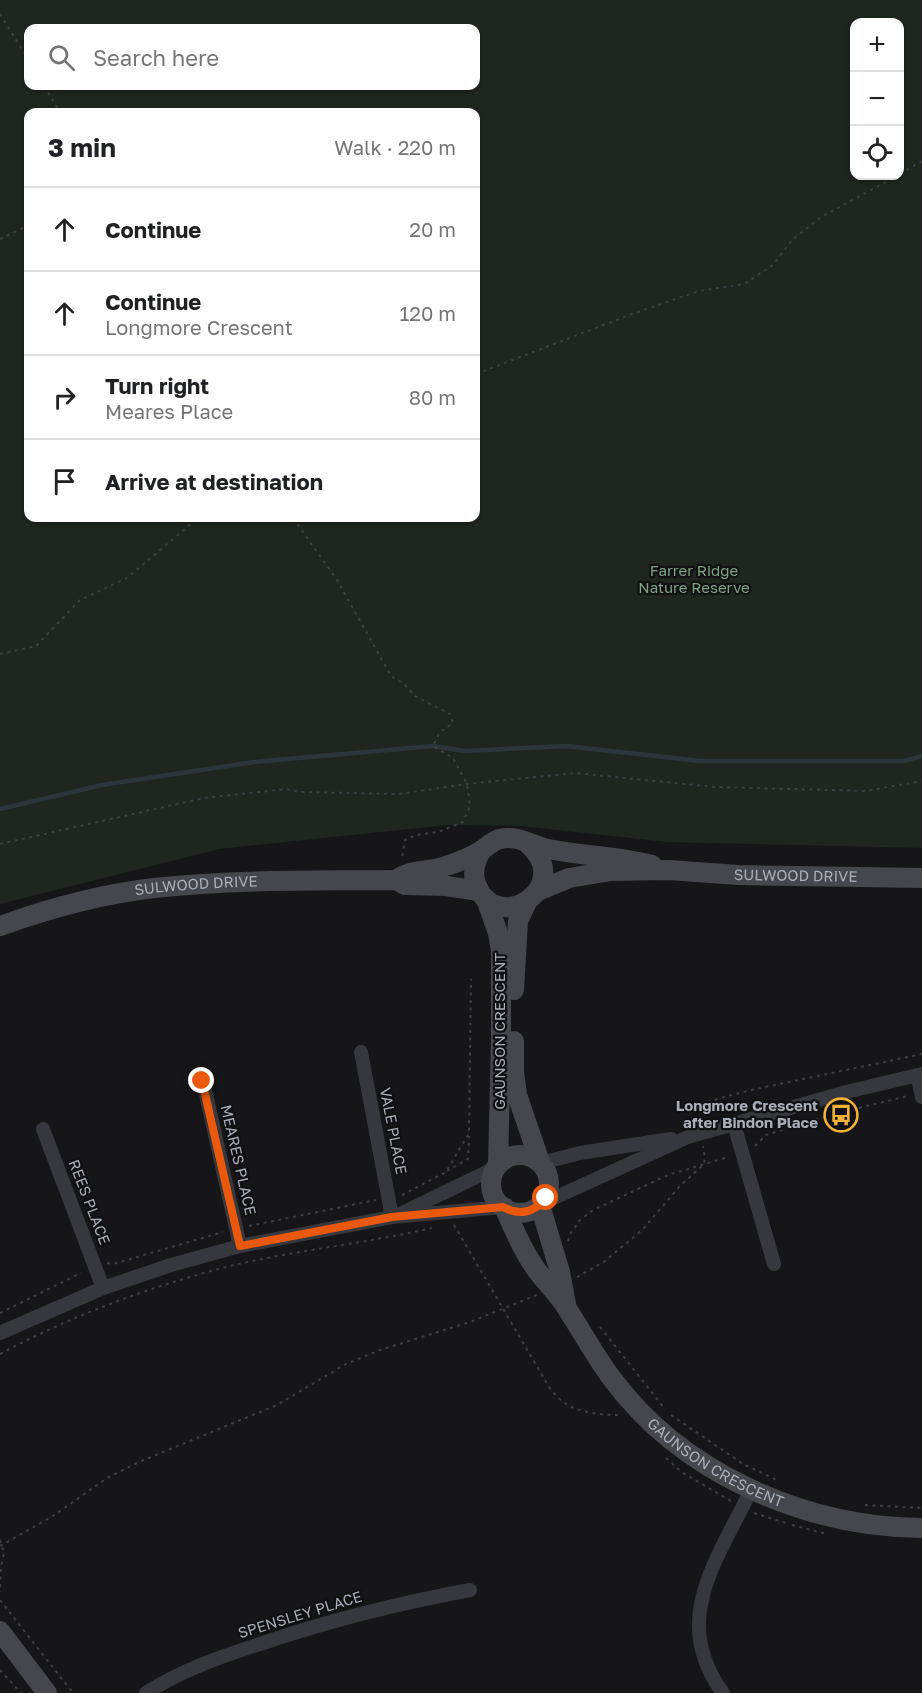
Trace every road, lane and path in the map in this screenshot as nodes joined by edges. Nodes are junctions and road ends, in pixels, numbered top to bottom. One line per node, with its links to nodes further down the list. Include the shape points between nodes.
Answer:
1 (0, 14): 2 (path)
2 (24, 53)
3 (46, 90): 4 (path)
4 (58, 108)
5 (922, 161): 6 (path)
6 (904, 172)
7 (889, 180): 10 (path, via 820,217 792,240 773,265 744,284 699,291)
8 (24, 226): 9 (path)
9 (0, 239)
10 (480, 372)
11 (193, 522): 13 (path, via 127,578 80,600 36,646)
12 (296, 522): 15 (path, via 337,580 391,676 415,696 450,714 453,723 440,732 433,746 453,758)
13 (0, 654)
14 (922, 781): 15 (path, via 865,791 715,787 574,773)
15 (467, 784): 17 (path, via 399,795 287,789 204,798); 20 (path, via 470,806 463,822 405,840)
16 (526, 842): 18 (street, SULWOOD DRIVE, via 507,837); 19 (street, SULWOOD DRIVE, via 549,849 629,859); 23 (street, via 535,849 543,870 542,881)
17 (0, 844)
18 (482, 850): 20 (street, SULWOOD DRIVE, via 459,862); 22 (street, via 474,866 475,883)
19 (669, 870): 21 (street, SULWOOD DRIVE, via 750,876); 23 (street, SULWOOD DRIVE, via 592,873 569,878)
20 (400, 876): 22 (street, SULWOOD DRIVE, via 405,885 446,886); 24 (street, SULWOOD DRIVE, via 155,888 66,905)
21 (922, 878)
22 (483, 895): 23 (street, SULWOOD DRIVE, via 506,907 517,906); 39 (street, GAUNSON CRESCENT, via 501,951)
23 (532, 896): 37 (street, GAUNSON CRESCENT, via 518,921 514,1072 520,1105)
24 (0, 926)
25 (471, 979): 33 (path)
26 (361, 1052): 41 (street, VALE PLACE)
27 (922, 1054): 34 (path, via 706,1102 698,1112)
28 (920, 1075): 30 (street); 31 (street)
29 (202, 1081): 47 (street, MEARES PLACE)
30 (917, 1096): 35 (path, via 830,1115 766,1135)
31 (734, 1124): 34 (street); 51 (street)
32 (43, 1129): 54 (street, REES PLACE)
33 (469, 1133): 40 (path); 40 (path, via 468,1160)
34 (694, 1135): 37 (street); 38 (path, via 705,1159); 42 (street)
35 (752, 1149)
36 (733, 1155): 38 (path)
37 (540, 1162): 39 (street, via 518,1154); 42 (street, via 549,1183)
38 (703, 1165): 48 (path, via 668,1175 593,1210 570,1233); 53 (path, via 642,1230 605,1261)
39 (496, 1167): 43 (street, via 492,1189); 44 (street)
40 (446, 1172): 41 (path)
41 (388, 1198): 44 (street, VALE PLACE); 47 (path)
42 (541, 1204): 43 (street, via 522,1213); 56 (street, GAUNSON CRESCENT)
43 (503, 1207): 44 (street); 56 (street, GAUNSON CRESCENT, via 522,1246)
44 (392, 1217): 49 (street)
45 (454, 1224): 57 (path)
46 (433, 1228): 61 (path, via 234,1265 86,1313)
47 (236, 1229): 49 (street, MEARES PLACE); 50 (path, via 113,1264)
48 (568, 1244)
49 (240, 1246): 54 (street)
50 (103, 1262)
51 (774, 1264)
52 (84, 1268): 58 (path, via 80,1274)
53 (577, 1277)
54 (103, 1288): 60 (street)
55 (539, 1294): 57 (path)
56 (566, 1306): 64 (street, GAUNSON CRESCENT, via 610,1377 656,1426 692,1454)
57 (503, 1308): 62 (path, via 549,1387); 69 (path, via 346,1364 277,1405 107,1478)
58 (0, 1313)
59 (600, 1327): 63 (path, via 668,1413 743,1464)
60 (0, 1333)
61 (0, 1354)
62 (563, 1402)
63 (783, 1482)
64 (751, 1490): 67 (street, GAUNSON CRESCENT, via 833,1518 875,1526); 79 (street, via 701,1594 698,1630 703,1656)
65 (862, 1504): 66 (path)
66 (922, 1508)
67 (922, 1528)
68 (0, 1540): 69 (path)
69 (1, 1545): 71 (path, via 4,1558)
70 (470, 1590): 78 (street, SPENSLEY PLACE, via 308,1628 193,1668)
71 (0, 1592)
72 (0, 1600): 77 (path)
73 (0, 1631): 76 (street)
74 (0, 1670): 75 (path)
75 (21, 1693)
76 (47, 1693)
77 (72, 1693)
78 (146, 1693)
79 (723, 1693)

